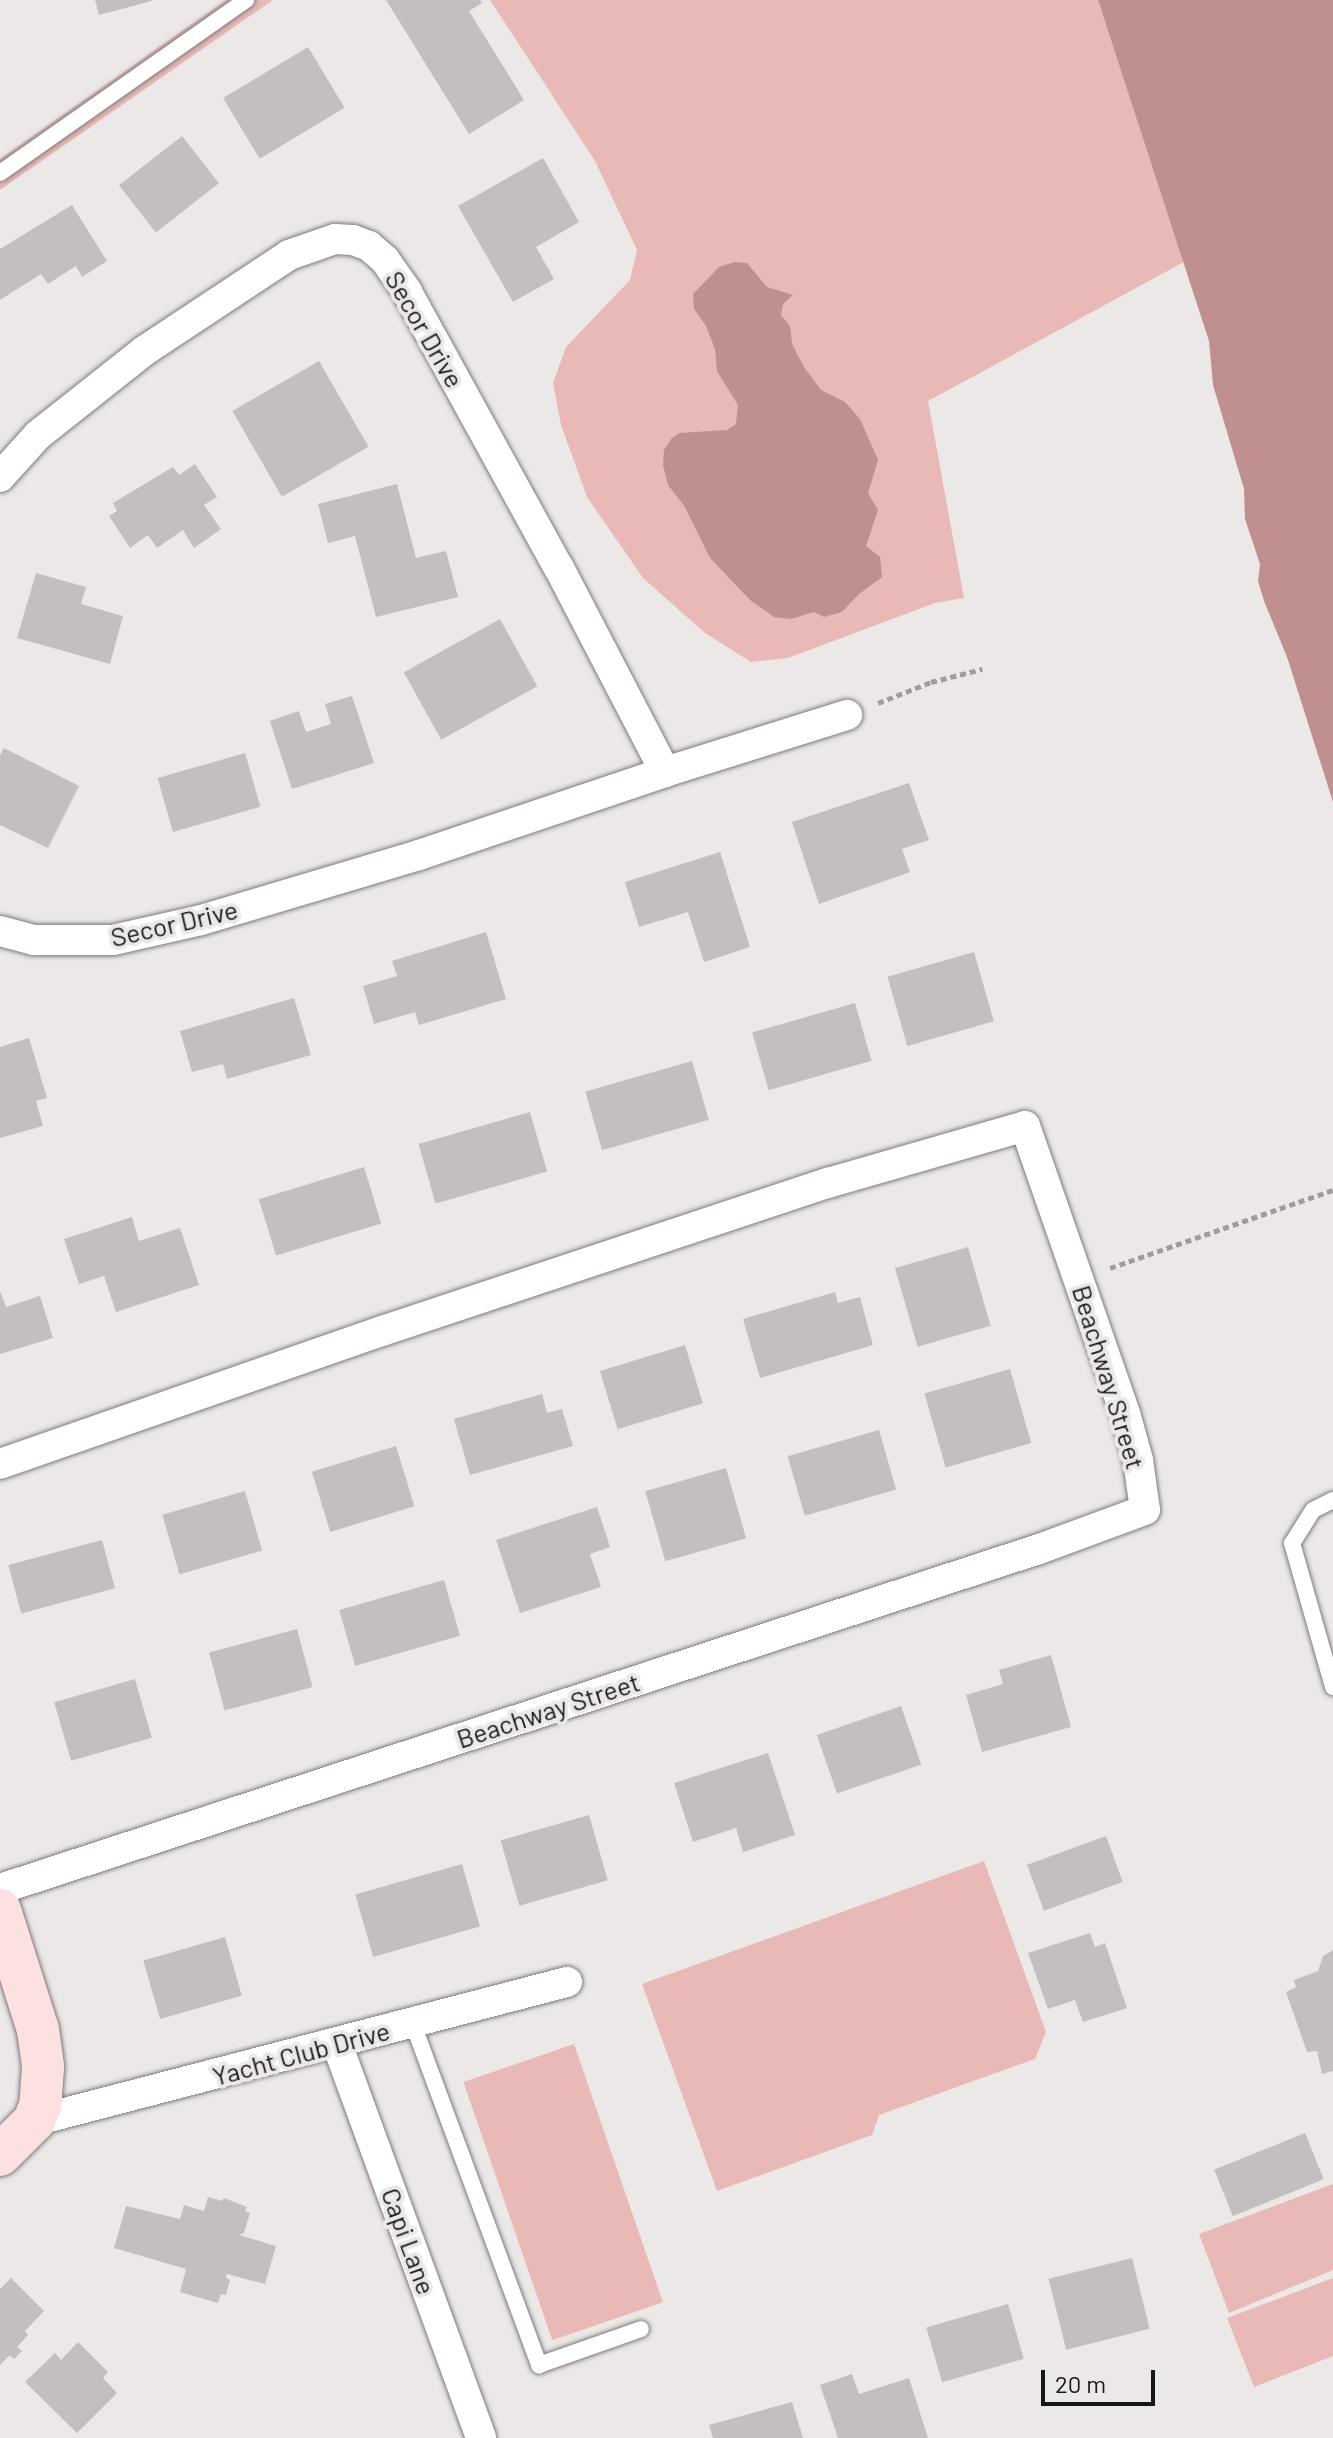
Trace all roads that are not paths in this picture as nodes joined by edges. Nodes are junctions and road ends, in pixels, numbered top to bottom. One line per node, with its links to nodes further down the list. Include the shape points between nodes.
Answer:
1 (246, 0): 2 (lane)
2 (0, 173)
3 (0, 477): 5 (street, Secor Drive, via 38,435 144,351 289,255 335,239 369,246 407,292)
4 (847, 715): 5 (street, Secor Drive)
5 (665, 772): 6 (street, Secor Drive, via 419,855 201,920 113,940 33,940)
6 (0, 931)
7 (0, 1464): 10 (street, Beachway Street, via 739,1213 1025,1126 1125,1413 1145,1510)
8 (1333, 1500): 9 (lane, via 1313,1510 1292,1543)
9 (1332, 1682)
10 (0, 1889)
11 (0, 1910): 15 (main road, via 41,2049 43,2084)
12 (567, 1982): 13 (street, Yacht Club Drive)
13 (413, 2024): 14 (street, Yacht Club Drive); 17 (lane, via 539,2365)
14 (337, 2044): 15 (street, Yacht Club Drive); 18 (street, Capi Lane)
15 (34, 2121): 16 (main road)
16 (0, 2155)
17 (641, 2329)
18 (481, 2438)

